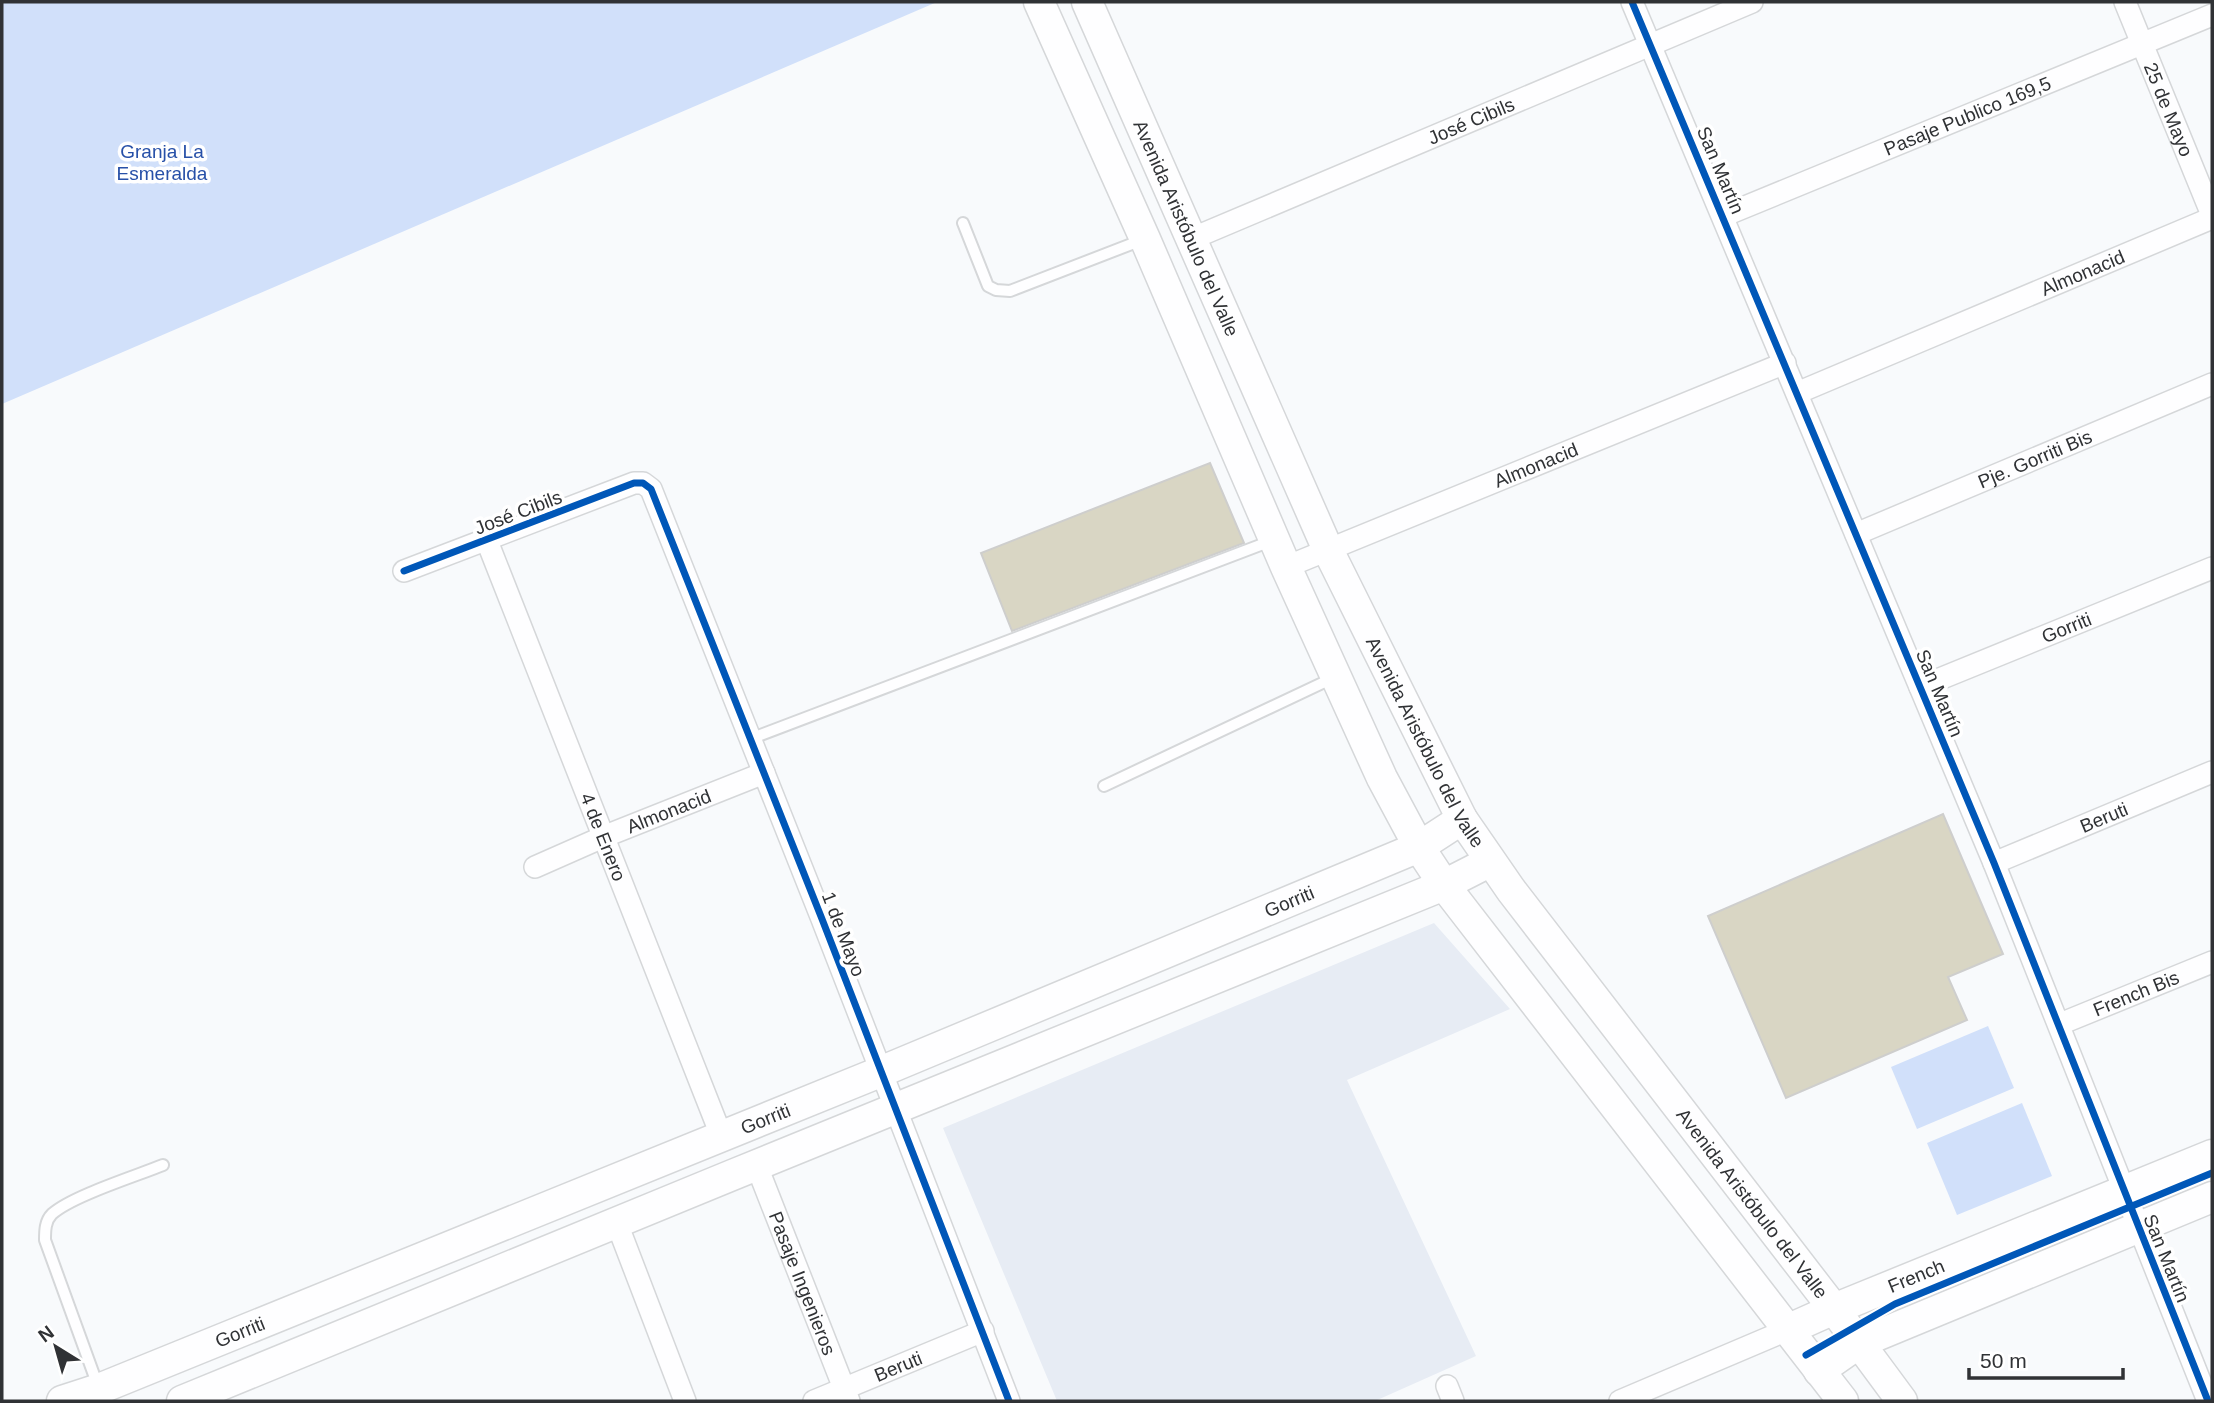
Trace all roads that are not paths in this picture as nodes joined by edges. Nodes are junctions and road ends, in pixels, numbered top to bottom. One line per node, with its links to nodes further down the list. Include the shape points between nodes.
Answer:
1 (1039, 2): 12 (main road)
2 (1087, 2): 13 (main road, Avenida Aristóbulo del Valle)
3 (1632, 2): 7 (street, San Martín)
4 (1752, 2): 7 (street, José Cibils)
5 (2125, 2): 8 (street, 25 de Mayo)
6 (2212, 15): 8 (street, Pasaje Publico 169,5)
7 (1651, 44): 9 (street, San Martín); 13 (street, José Cibils)
8 (2142, 44): 9 (street, Pasaje Publico 169,5); 10 (street, 25 de Mayo)
9 (1723, 216): 14 (street, San Martín)
10 (2212, 217): 16 (street, Almonacid)
11 (963, 223): 12 (lane, via 988,286 996,290 1010,291)
12 (1145, 239): 21 (main road)
13 (1191, 239): 20 (main road, Avenida Aristóbulo del Valle)
14 (1785, 363): 16 (street, San Martín); 20 (street, Almonacid)
15 (2212, 384): 18 (street, Pje. Gorriti Bis)
16 (1797, 393): 18 (street, San Martín)
17 (643, 483): 19 (street, José Cibils); 26 (street, 1 de Mayo, via 651,489)
18 (1856, 534): 25 (street, San Martín)
19 (487, 541): 23 (street, José Cibils); 31 (street, 4 de Enero)
20 (1328, 550): 21 (street, Almonacid); 30 (main road, Avenida Aristóbulo del Valle)
21 (1280, 553): 24 (main road); 26 (lane)
22 (2212, 568): 25 (street, Gorriti)
23 (404, 571)
24 (1336, 676): 29 (lane); 32 (main road)
25 (1920, 687): 34 (street, San Martín)
26 (750, 739): 28 (street, 1 de Mayo)
27 (2212, 772): 34 (street, Beruti)
28 (764, 773): 31 (street, Almonacid); 39 (street, 1 de Mayo)
29 (1104, 786)
30 (1462, 819): 32 (main road, Gorriti); 33 (main road, Avenida Aristóbulo del Valle)
31 (603, 837): 35 (street, Almonacid); 41 (street, 4 de Enero)
32 (1419, 847): 36 (main road); 39 (main road, Gorriti)
33 (1489, 862): 36 (main road); 49 (main road, Avenida Aristóbulo del Valle)
34 (1994, 863): 38 (street, San Martín)
35 (535, 867)
36 (1444, 885): 40 (main road); 50 (main road)
37 (2212, 962): 38 (street, French Bis)
38 (2060, 1024): 45 (street, San Martín)
39 (880, 1072): 40 (street, 1 de Mayo); 41 (main road, Gorriti)
40 (895, 1110): 43 (main road); 51 (street, 1 de Mayo)
41 (721, 1135): 54 (main road, Gorriti)
42 (2212, 1155): 45 (main road, French)
43 (756, 1164): 47 (main road); 55 (street, Pasaje Ingenieros)
44 (163, 1165): 54 (lane, via 71,1202 48,1220 45,1240)
45 (2124, 1192): 48 (street, San Martín); 49 (main road, French)
46 (2212, 1197): 48 (main road)
47 (616, 1221): 57 (main road); 58 (street)
48 (2138, 1228): 52 (main road); 64 (street, San Martín)
49 (1834, 1309): 50 (main road, French); 52 (main road, Avenida Aristóbulo del Valle)
50 (1787, 1330): 53 (main road); 61 (street, French)
51 (983, 1331): 55 (street, Beruti); 60 (street, 1 de Mayo)
52 (1859, 1343): 53 (main road); 63 (main road, Avenida Aristóbulo del Valle)
53 (1819, 1371): 62 (main road)
54 (99, 1389): 56 (main road, Gorriti)
55 (846, 1395): 59 (street, Beruti)
56 (62, 1401)
57 (181, 1401)
58 (685, 1401)
59 (814, 1401)
60 (1009, 1401)
61 (1620, 1401)
62 (1843, 1401)
63 (1902, 1401)
64 (2208, 1401)

